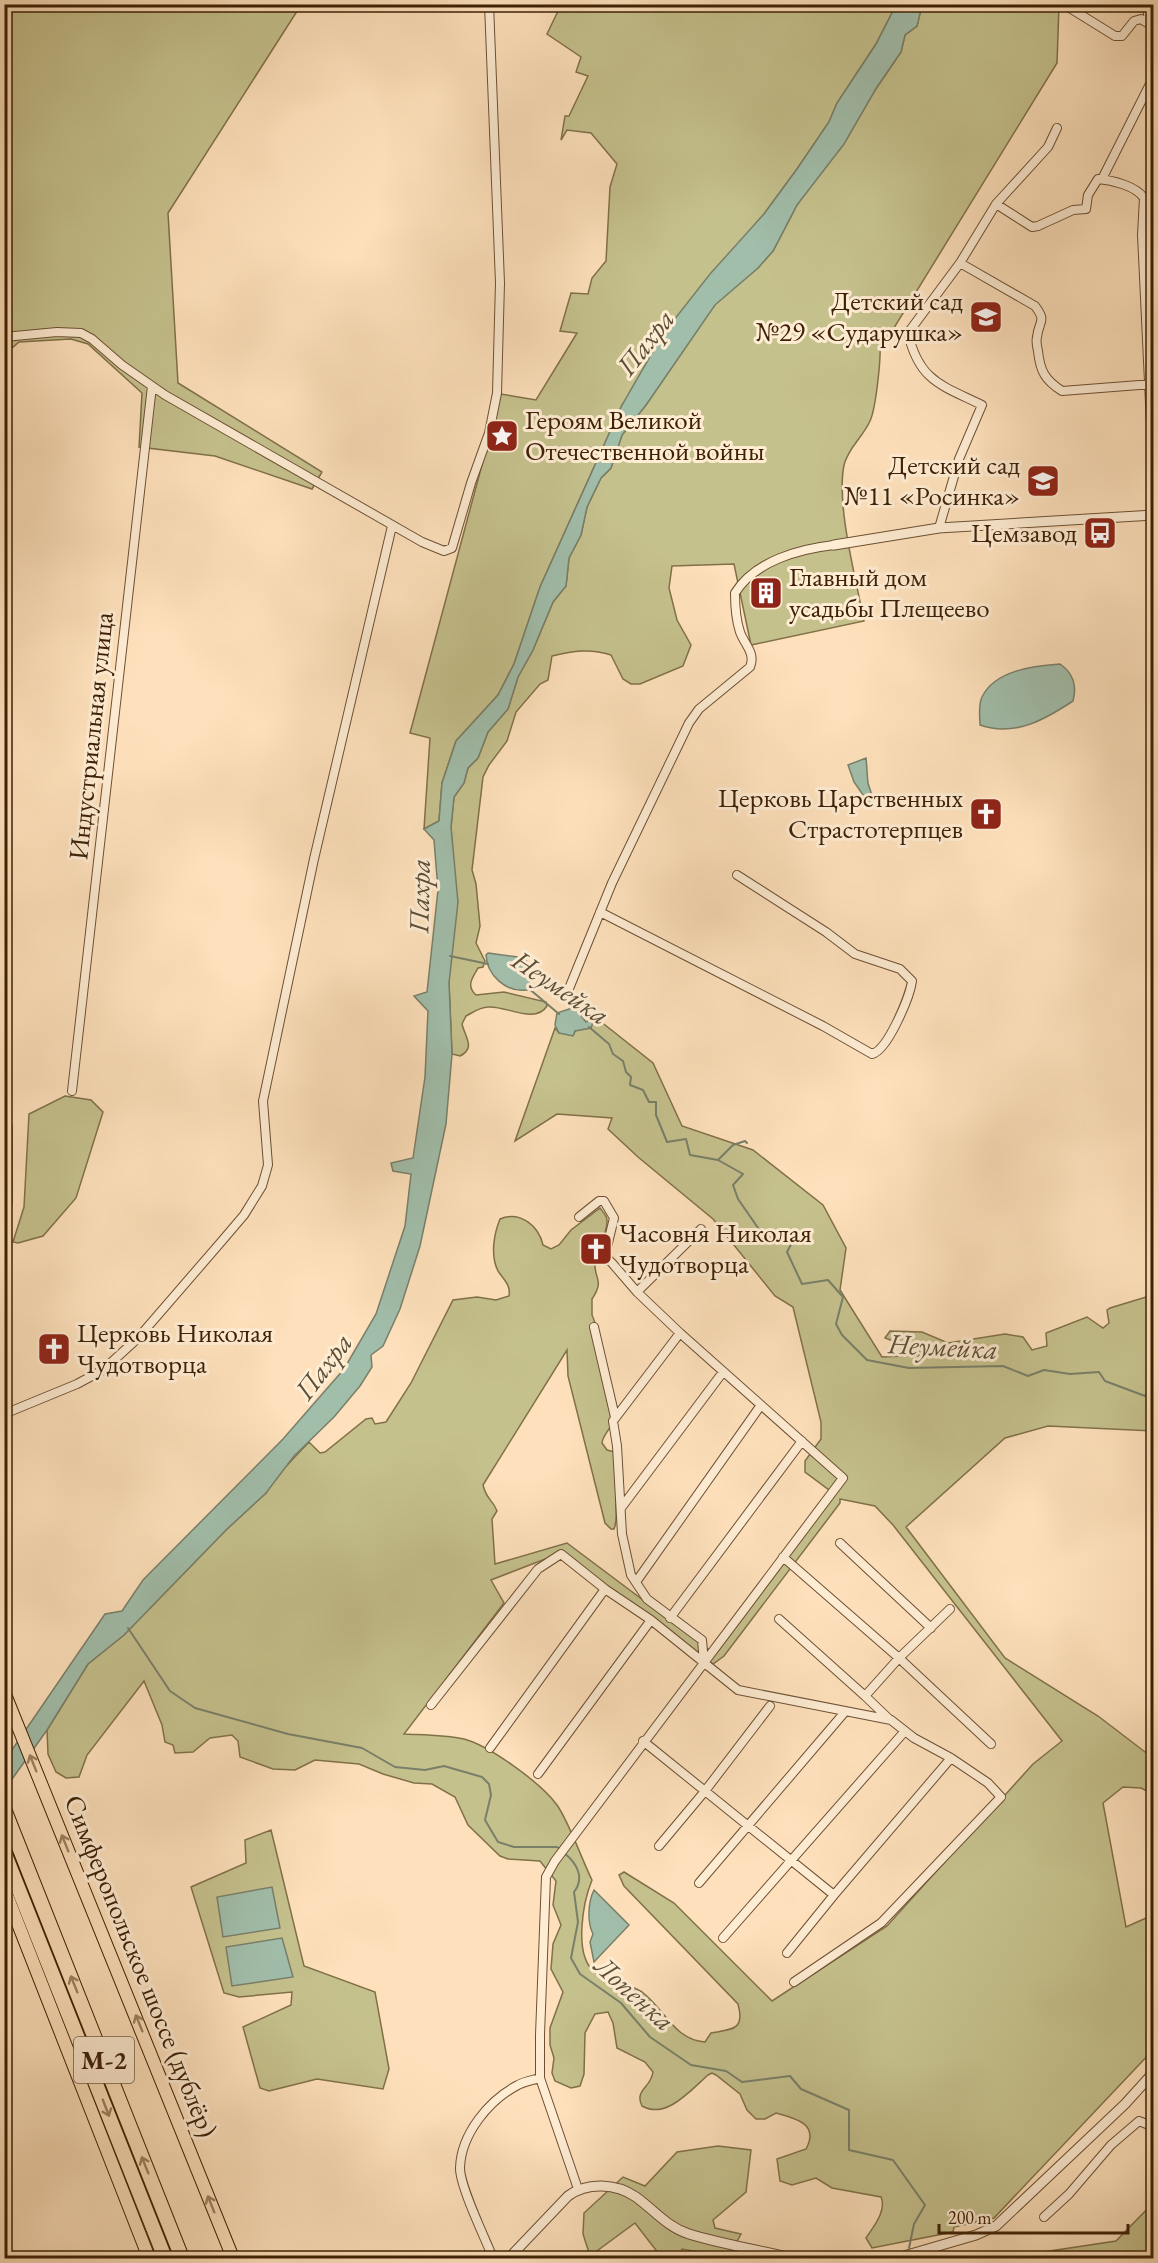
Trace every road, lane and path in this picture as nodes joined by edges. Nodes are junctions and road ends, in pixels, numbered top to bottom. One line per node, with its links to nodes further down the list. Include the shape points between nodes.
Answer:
1 (489, 4): 15 (street, via 500,283 497,393 489,433 453,548 444,551)
2 (1147, 4): 4 (street)
3 (1065, 5): 4 (street, via 1114,36 1122,36 1134,21 1142,19)
4 (1151, 25)
5 (1154, 76): 7 (street)
6 (1057, 128): 8 (street, via 1048,147)
7 (1102, 179): 8 (street, via 1092,187 1086,209 1073,210 1038,226 1032,227); 11 (street, via 1125,185 1144,198 1142,235)
8 (996, 204): 9 (street)
9 (960, 263): 11 (street, via 1035,306 1043,321 1036,337 1039,366 1044,377 1062,391); 16 (street, via 908,333 912,351 932,381 982,405 959,459)
10 (4, 337): 12 (street, via 81,333)
11 (1151, 384): 13 (street)
12 (152, 386): 15 (street); 21 (street, Индустриальная улица)
13 (1154, 487)
14 (1154, 514): 16 (street)
15 (392, 526): 29 (street, via 314,859 263,1101 268,1165 262,1186 214,1251 138,1338 102,1370)
16 (939, 528): 17 (street)
17 (834, 545): 19 (street, via 795,551 753,573 738,588 735,605 740,632 750,650 750,667 699,709 689,723)
18 (738, 875): 19 (street, via 855,954 900,969 912,981 910,994 876,1053)
19 (600, 912): 20 (street)
20 (568, 991)
21 (72, 1091)
22 (579, 1217): 24 (street, via 604,1201 615,1218 607,1245 608,1258)
23 (701, 1228): 24 (street)
24 (637, 1292): 26 (street)
25 (594, 1328): 30 (street)
26 (680, 1333): 27 (street); 30 (street)
27 (723, 1372): 28 (street); 32 (street)
28 (761, 1405): 31 (street); 35 (street)
29 (4, 1414)
30 (615, 1417): 32 (street)
31 (802, 1441): 34 (street, via 843,1478); 38 (street)
32 (621, 1508): 35 (street, via 622,1534)
33 (840, 1543): 41 (street)
34 (783, 1557): 42 (street); 43 (street)
35 (636, 1582): 38 (street, via 647,1599)
36 (605, 1588): 40 (street); 46 (street, via 561,1554 538,1569); 53 (street)
37 (950, 1609): 41 (street)
38 (670, 1618): 43 (street, via 702,1640)
39 (779, 1619): 44 (street)
40 (651, 1620): 43 (street); 55 (street)
41 (931, 1628): 42 (street)
42 (899, 1658): 44 (street); 52 (street)
43 (704, 1663): 48 (street, via 738,1690); 51 (street)
44 (865, 1696): 49 (street)
45 (7, 1698): 76 (main road, Симферопольское шоссе (дублёр), one-way to 45)
46 (431, 1705)
47 (770, 1706): 56 (street)
48 (844, 1713): 49 (street); 58 (street)
49 (891, 1720): 50 (street)
50 (905, 1731): 54 (street); 61 (street)
51 (643, 1741): 56 (street); 69 (street, via 546,1877)
52 (991, 1744)
53 (490, 1748)
54 (951, 1758): 64 (street); 67 (street, via 988,1783 1001,1797 881,1923)
55 (538, 1774)
56 (705, 1791): 58 (street); 59 (street)
57 (4, 1809): 75 (highway, М-2, one-way to 57)
58 (749, 1826): 61 (street); 62 (street)
59 (658, 1846)
60 (4, 1852): 63 (highway, М-2)
61 (791, 1860): 64 (street); 65 (street)
62 (699, 1883)
63 (8, 1886): 73 (main road); 74 (highway, М-2, one-way to 74)
64 (834, 1895): 66 (street)
65 (723, 1938)
66 (787, 1953)
67 (794, 1982)
68 (1154, 2072): 80 (street, via 996,2226)
69 (540, 2078): 71 (street); 77 (street, via 519,2085 494,2103 474,2124 462,2156 463,2184)
70 (1154, 2127): 72 (street, via 1139,2121 1111,2145)
71 (578, 2189): 78 (street); 79 (street, via 590,2186 623,2191 682,2232)
72 (1044, 2217)
73 (149, 2259)
74 (165, 2259)
75 (182, 2259)
76 (233, 2259)
77 (493, 2259)
78 (509, 2259)
79 (792, 2259)
80 (897, 2259)

